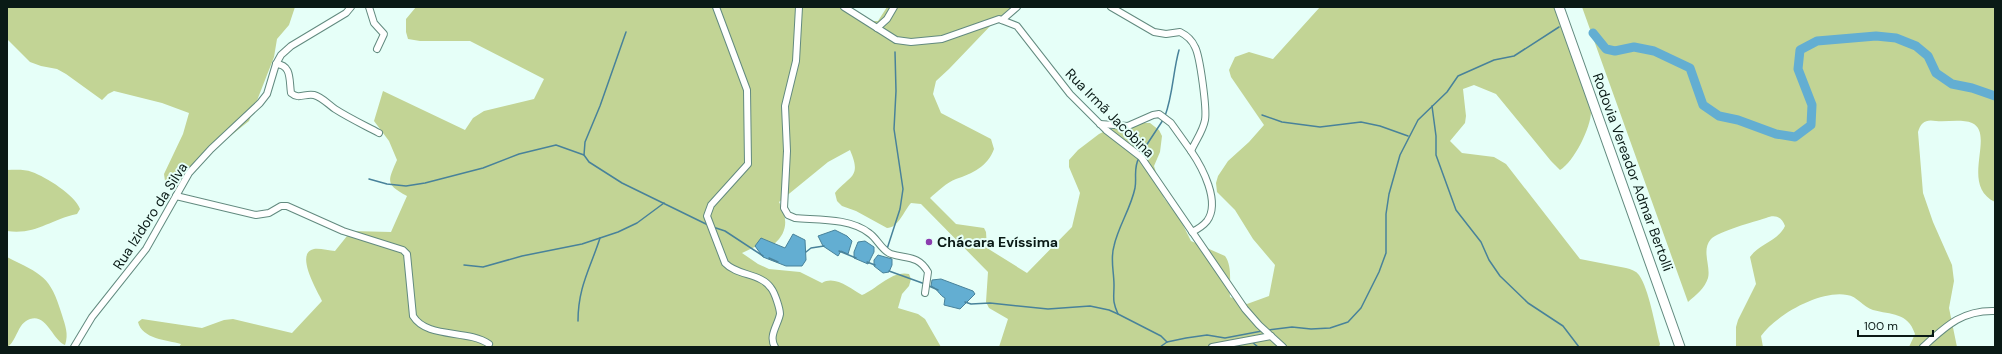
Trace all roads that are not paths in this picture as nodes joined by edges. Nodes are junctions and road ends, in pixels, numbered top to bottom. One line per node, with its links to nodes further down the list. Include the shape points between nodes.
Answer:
1 (351, 7): 13 (street, Rua Izidoro da Silva, via 346,13 291,46)
2 (369, 7): 12 (street, via 374,23 384,34)
3 (716, 7): 24 (street, via 747,90 748,164 711,205 707,216 730,268 762,280 771,288 780,313 772,338)
4 (799, 7): 19 (street, via 796,61 785,106 787,151 784,208 788,215 795,218 842,222 858,228 870,233 890,254 905,256 923,263 928,272)
5 (844, 7): 11 (street)
6 (894, 7): 11 (street)
7 (1017, 7): 10 (street)
8 (1111, 7): 16 (street, via 1154,32 1180,32 1196,47 1206,118)
9 (1559, 7): 27 (highway, Rodovia Vereador Admar Bertolli)
10 (1002, 20): 11 (street, via 942,39 911,42 896,40); 14 (street, Rua Irmã Jacobina, via 1017,26 1070,94)
11 (878, 28)
12 (378, 49)
13 (276, 64): 15 (street, via 282,64 287,69 291,93 294,96 317,96 336,110); 17 (street, Rua Izidoro da Silva, via 267,94 260,104 189,173)
14 (1100, 124): 16 (street, via 1128,126 1159,114 1171,123); 18 (street, Rua Irmã Jacobina, via 1141,157)
15 (379, 133)
16 (1191, 151): 18 (street, via 1202,167 1212,207 1208,220)
17 (176, 196): 22 (street, via 256,215 287,206 343,231 403,250 408,254 413,316 417,322 421,326 470,336); 23 (street, Rua Izidoro da Silva, via 146,249 92,317)
18 (1192, 232): 21 (street, Rua Irmã Jacobina, via 1245,309)
19 (925, 293)
20 (1995, 311): 28 (street, via 1969,313 1951,322)
21 (1271, 336): 25 (street); 26 (street, Rua Irmã Jacobina)
22 (489, 344)
23 (74, 347)
24 (775, 347)
25 (1212, 347)
26 (1283, 347)
27 (1680, 347)
28 (1923, 347)

